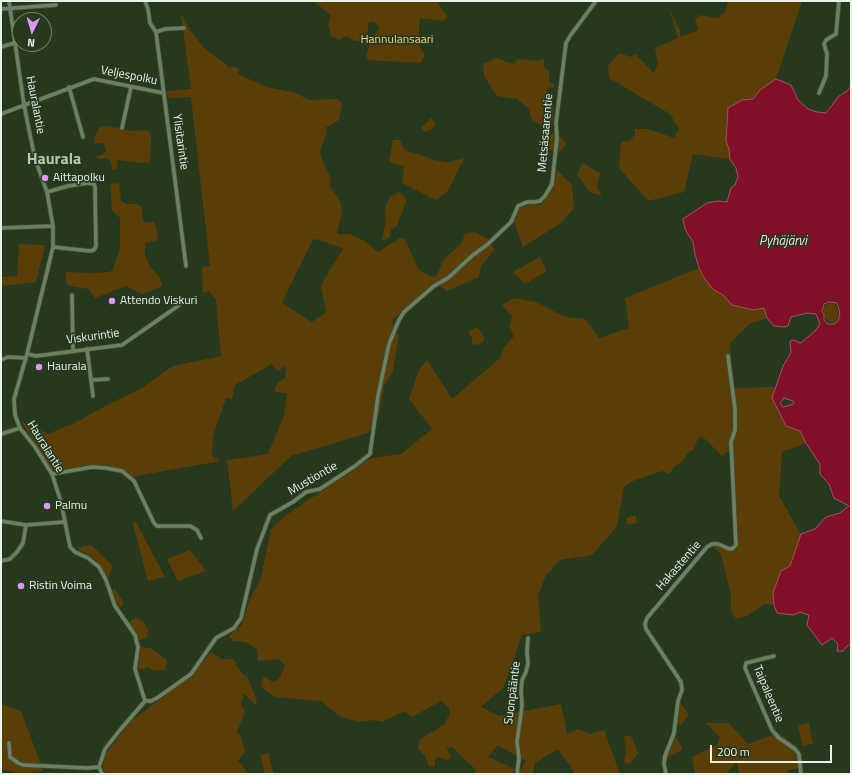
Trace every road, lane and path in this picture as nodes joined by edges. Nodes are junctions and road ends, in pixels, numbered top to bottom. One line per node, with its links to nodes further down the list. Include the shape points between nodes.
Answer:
1 (9, 1): 7 (street, Hauralantie)
2 (145, 1): 10 (street, Ylisitarintie, via 150,23)
3 (596, 1): 25 (street, Metsäsaarentie, via 566,43 556,123 552,184 540,201 518,206 511,222)
4 (839, 1): 17 (street, via 836,34 824,44 827,54 826,76)
5 (56, 5): 7 (street)
6 (1, 9): 7 (street)
7 (10, 9): 8 (street, Hauralantie)
8 (12, 26)
9 (184, 28): 10 (street)
10 (156, 32): 16 (street, Ylisitarintie)
11 (12, 43): 12 (street)
12 (1, 46)
13 (15, 52): 18 (street, Hauralantie)
14 (69, 87): 15 (street, Veljespolku, via 94,79); 18 (street, Veljespolku); 21 (street)
15 (131, 87): 16 (street, Veljespolku); 20 (street)
16 (163, 93): 27 (street, Ylisitarintie)
17 (819, 93)
18 (24, 105): 19 (street, Veljespolku); 22 (street, Hauralantie, via 35,159)
19 (1, 114)
20 (122, 128)
21 (83, 137)
22 (47, 192): 23 (street, Hauralantie); 26 (street, via 88,183 96,187 94,250)
23 (53, 226): 24 (street); 26 (street, Hauralantie)
24 (1, 228)
25 (488, 244): 48 (street, Mustiontie, via 410,306 399,320 392,334 386,358 371,451 368,456 320,489 306,492 270,515 257,549 241,618 234,628 216,638 191,674 157,698)
26 (52, 246): 32 (street, Hauralantie)
27 (186, 266)
28 (72, 295): 31 (street)
29 (188, 299): 30 (street, Viskurintie, via 122,345)
30 (87, 349): 31 (street, Viskurintie); 36 (street)
31 (73, 350): 32 (street, Viskurintie)
32 (26, 356): 34 (street, Viskurintie); 38 (street, Hauralantie, via 14,399 14,415)
33 (728, 356): 53 (street, Hakastentie, via 735,408 732,442 736,545 732,549 718,544 707,547 644,624 681,682 682,690 674,733 665,756)
34 (1, 360)
35 (108, 379): 36 (street)
36 (91, 380): 37 (street)
37 (94, 396)
38 (20, 428): 39 (street); 40 (street, Hauralantie)
39 (1, 434)
40 (52, 474): 42 (street, Hauralantie); 44 (street, via 92,467 122,471 134,481 157,526 190,526 197,530)
41 (1, 521): 43 (street)
42 (64, 522): 43 (street); 48 (street, Hauralantie, via 70,547 99,567 115,606 135,635 138,647 135,669)
43 (26, 525): 45 (street, via 23,543 17,552 10,559)
44 (201, 538)
45 (1, 561)
46 (528, 638): 52 (street, Suonpääntie, via 528,663 521,691)
47 (774, 656): 54 (street, Taipaleentie, via 746,662 745,668 772,730 799,754)
48 (145, 701): 50 (street, via 105,749)
49 (9, 743): 50 (street, via 10,757 23,765)
50 (99, 767): 51 (street)
51 (102, 774)
52 (517, 774)
53 (666, 774)
54 (801, 774)

